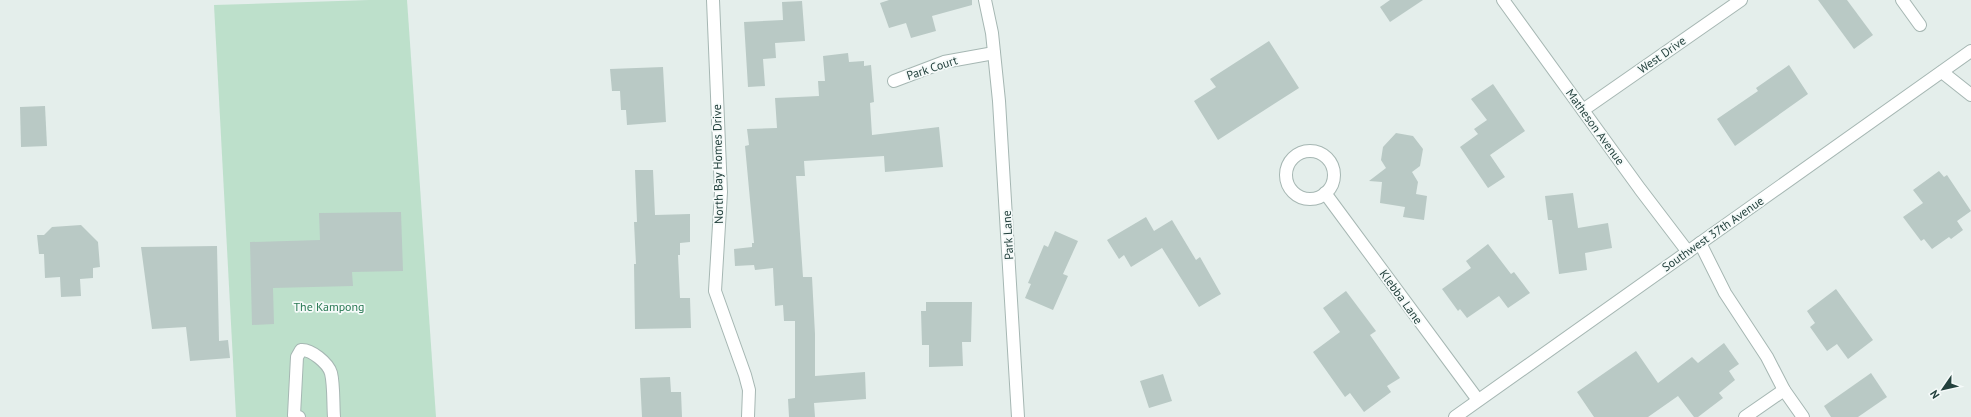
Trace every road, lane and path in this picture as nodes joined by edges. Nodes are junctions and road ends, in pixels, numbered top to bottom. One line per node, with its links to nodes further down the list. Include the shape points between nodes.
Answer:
1 (713, 0): 20 (street, North Bay Homes Drive, via 721,192 715,291 749,390)
2 (985, 0): 8 (street, Park Lane)
3 (1504, 0): 12 (street, Matheson Avenue)
4 (1741, 0): 12 (street, West Drive)
5 (1902, 0): 6 (street)
6 (1920, 25)
7 (1971, 51): 9 (street, Southwest 37th Avenue)
8 (994, 53): 10 (street, Park Court, via 944,62); 21 (street, Park Lane, via 1003,150)
9 (1942, 72): 11 (street); 14 (street, Southwest 37th Avenue)
10 (894, 81)
11 (1971, 95)
12 (1583, 110): 15 (street, Matheson Avenue)
13 (1325, 193): 17 (street, Klebba Lane)
14 (1700, 243): 15 (street, Southwest 37th Avenue); 16 (street, via 1720,284 1767,357)
15 (1688, 252): 17 (street, Southwest 37th Avenue)
16 (1784, 390): 23 (street); 24 (street)
17 (1478, 400): 22 (street, Southwest 37th Avenue)
18 (299, 417): 19 (street, via 294,415 297,357 301,350 307,350 318,357 331,373)
19 (334, 417)
20 (748, 417)
21 (1018, 417)
22 (1455, 417)
23 (1745, 417)
24 (1803, 417)

